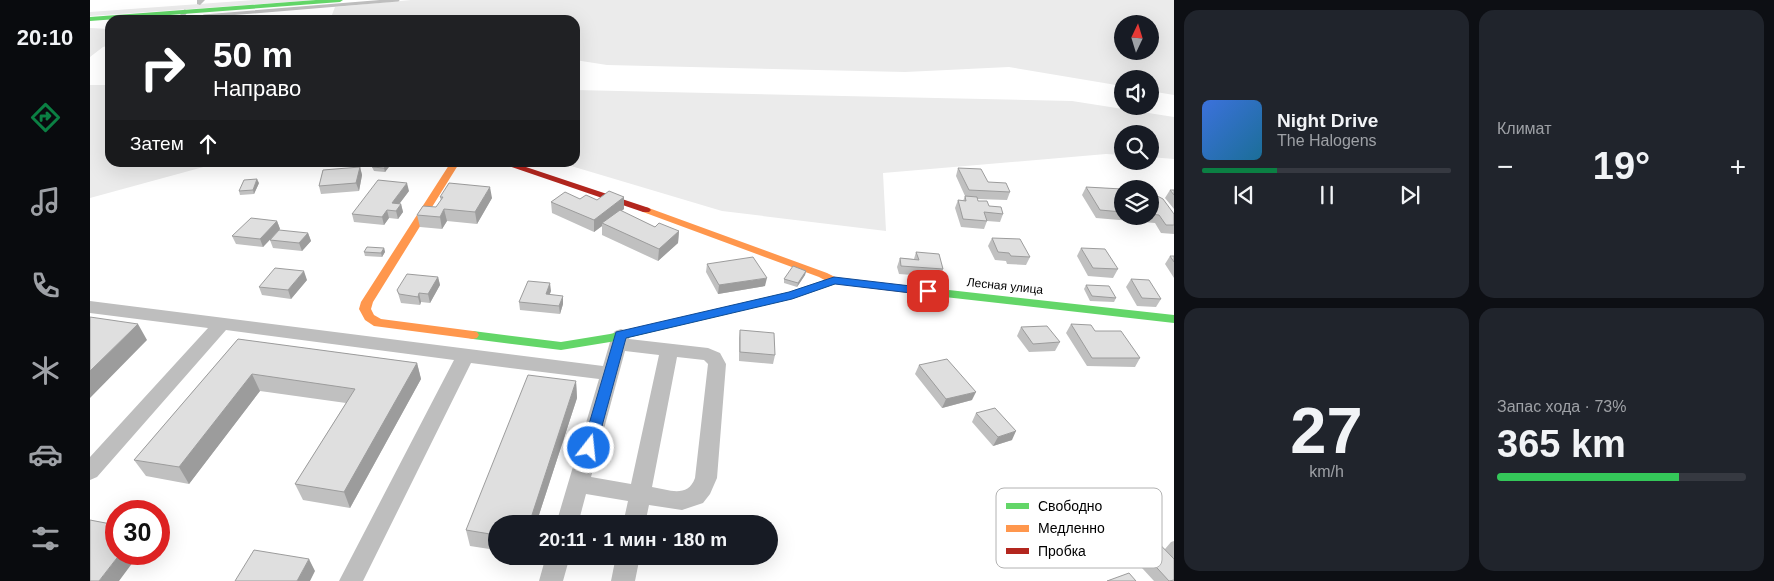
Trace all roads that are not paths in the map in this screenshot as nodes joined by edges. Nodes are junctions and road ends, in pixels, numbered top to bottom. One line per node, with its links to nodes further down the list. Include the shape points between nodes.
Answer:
1 (228, 0): 3 (street)
2 (340, 0): 5 (street)
3 (200, 1): 4 (street)
4 (90, 10)
5 (192, 15)
6 (90, 19): 7 (street)
7 (105, 19)
8 (452, 167): 14 (street, via 367,302 365,309 369,317 378,323 561,346)
9 (516, 167): 10 (street, via 642,209)
10 (834, 280): 12 (street, Лесная улица); 14 (street, via 792,295)
11 (90, 307): 13 (street)
12 (1174, 319)
13 (222, 324): 16 (street); 18 (street)
14 (619, 340): 15 (street); 17 (street)
15 (669, 350): 20 (street); 20 (street, via 708,354 717,364 706,478 695,497 682,501)
16 (466, 356): 17 (street); 25 (street)
17 (610, 374): 19 (street)
18 (90, 471)
19 (578, 484): 20 (street); 21 (street)
20 (640, 494): 22 (street)
21 (569, 515)
22 (636, 515)
23 (555, 565): 26 (street)
24 (626, 565): 27 (street)
25 (351, 581)
26 (551, 581)
27 (623, 581)

